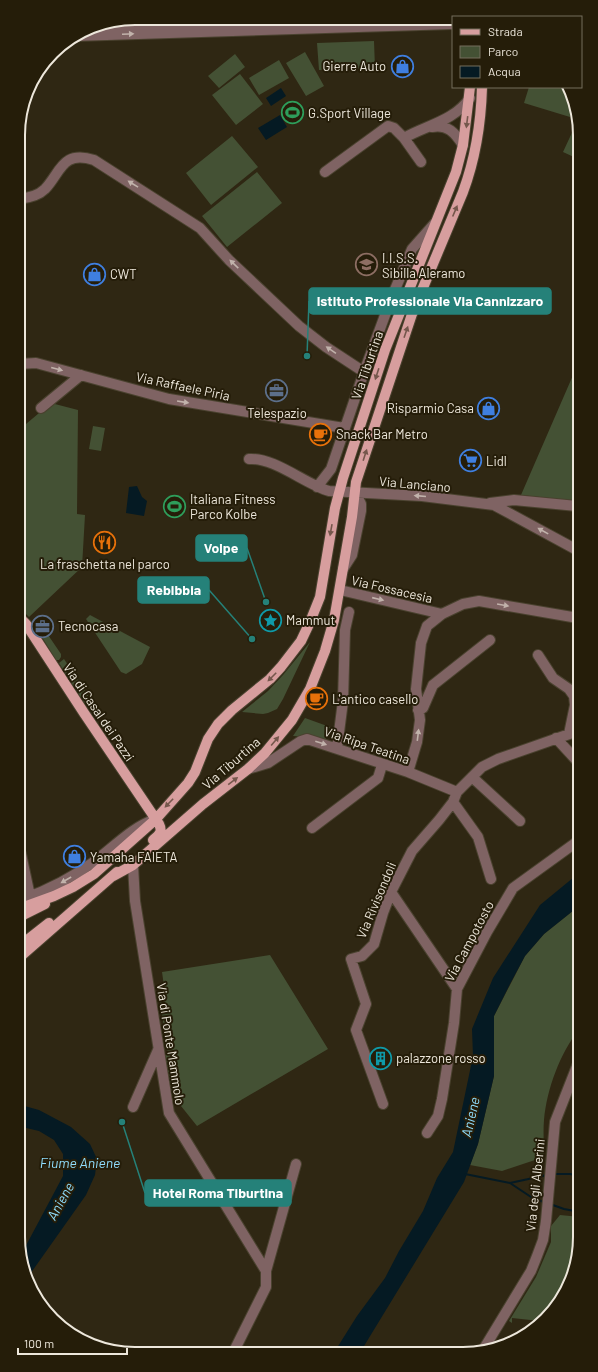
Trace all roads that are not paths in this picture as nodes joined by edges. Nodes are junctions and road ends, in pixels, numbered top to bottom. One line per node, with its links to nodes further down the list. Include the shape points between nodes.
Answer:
1 (219, 25): 4 (street)
2 (289, 25): 4 (street)
3 (113, 27): 5 (street)
4 (196, 27): 5 (street)
5 (145, 29): 6 (street, one-way to 5)
6 (89, 35)
7 (470, 88): 9 (main road, Via Tiburtina)
8 (482, 88): 25 (main road, Via Tiburtina, one-way to 8, via 412,314 469,174 479,132)
9 (470, 98): 10 (street, via 459,111); 12 (main road, Via Tiburtina, one-way to 12)
10 (428, 127): 11 (street); 12 (street, via 448,128 456,134)
11 (404, 138): 13 (street); 14 (street, via 388,126)
12 (463, 145): 16 (main road, Via Tiburtina, via 456,172)
13 (421, 162)
14 (325, 172)
15 (25, 198): 18 (street, one-way to 15, via 299,326 229,260 200,228 94,160 79,158 68,161 59,168 44,190)
16 (437, 220): 18 (street, Via Tiburtina, via 412,249); 24 (main road, Via Tiburtina, one-way to 24, via 384,350)
17 (25, 364): 19 (street, Via Raffaele Piria, one-way to 19, via 36,363)
18 (364, 372): 21 (street, Via Tiburtina)
19 (81, 375): 20 (street); 21 (street, Via Raffaele Piria, one-way to 21, via 169,399)
20 (41, 408)
21 (344, 428): 23 (street, Via Tiburtina, via 330,470)
22 (249, 459): 23 (street, Via Lanciano, via 279,466)
23 (317, 487): 24 (street, Via Lanciano)
24 (339, 492): 25 (street, Via Lanciano); 48 (main road, Via Tiburtina, one-way to 48, via 321,592 297,647 265,683 218,724 208,739 195,772)
25 (355, 492): 26 (street, Via Lanciano, one-way to 25, via 422,496); 29 (main road, Via Tiburtina)
26 (488, 504): 27 (street, Via Lanciano, via 514,500); 28 (street, Via Lanciano, one-way to 26)
27 (573, 506)
28 (573, 548)
29 (340, 590): 31 (street, Via Fossacesia, one-way to 31); 43 (main road, Via Tiburtina, one-way to 29, via 287,726 306,696 332,630)
30 (349, 612): 40 (street, via 345,630 343,701)
31 (442, 614): 32 (street, Via Fossacesia, one-way to 32, via 463,604 479,601); 37 (street, via 427,626 421,642 416,689)
32 (573, 617)
33 (25, 623): 48 (main road, Via di Casal dei Pazzi)
34 (490, 640): 37 (street, via 433,685 423,708)
35 (538, 655): 36 (street, via 553,678)
36 (573, 695)
37 (418, 710): 44 (street, one-way to 37, via 417,742 420,720)
38 (573, 732): 39 (street, Via Rivisondoli)
39 (556, 738): 41 (street); 45 (street, Via Rivisondoli, via 498,759 482,767)
40 (337, 748): 42 (street, Via Ripa Teatina); 43 (street, Via Ripa Teatina, one-way to 40, via 268,763 304,740)
41 (573, 757)
42 (382, 765): 44 (street, Via Ripa Teatina); 50 (street, via 378,778)
43 (248, 769): 52 (main road, Via Tiburtina, one-way to 43)
44 (408, 772): 46 (street, Via Ripa Teatina)
45 (472, 777): 46 (street, Via Rivisondoli); 49 (street)
46 (457, 792): 47 (street, Via Rivisondoli)
47 (453, 802): 54 (street, via 478,838); 55 (street, Via Rivisondoli, via 412,850)
48 (156, 819): 53 (main road, Via Tiburtina, via 161,828 160,834); 56 (main road, Via Tiburtina, via 99,870); 57 (street, Via Tiburtina, one-way to 57, via 133,830 79,873)
49 (520, 821)
50 (312, 828)
51 (573, 844): 63 (street, Via Campotosto, via 513,888)
52 (133, 865): 53 (main road, Via Tiburtina); 64 (street, Via di Ponte Mammolo, via 135,901)
53 (113, 876): 58 (main road, Via Tiburtina)
54 (491, 879)
55 (391, 892): 63 (street); 66 (street, Via Rivisondoli, via 374,944 362,956 351,959 366,1004 356,1030)
56 (54, 896): 59 (main road, Via Tiburtina); 60 (main road, via 41,907)
57 (25, 898)
58 (88, 898): 61 (main road, via 67,910); 62 (main road, Via Tiburtina)
59 (25, 907)
60 (25, 914)
61 (25, 942)
62 (25, 953)
63 (457, 989): 68 (street, Via Campotosto, via 442,1099 438,1116)
64 (158, 1050): 67 (street); 70 (street, Via di Ponte Mammolo, via 169,1113)
65 (573, 1076): 71 (street, Via degli Alberini, via 555,1122 543,1240 533,1267)
66 (383, 1104)
67 (133, 1107)
68 (427, 1133)
69 (296, 1164): 70 (street)
70 (266, 1271): 72 (street, via 266,1287)
71 (487, 1344)
72 (236, 1347)

